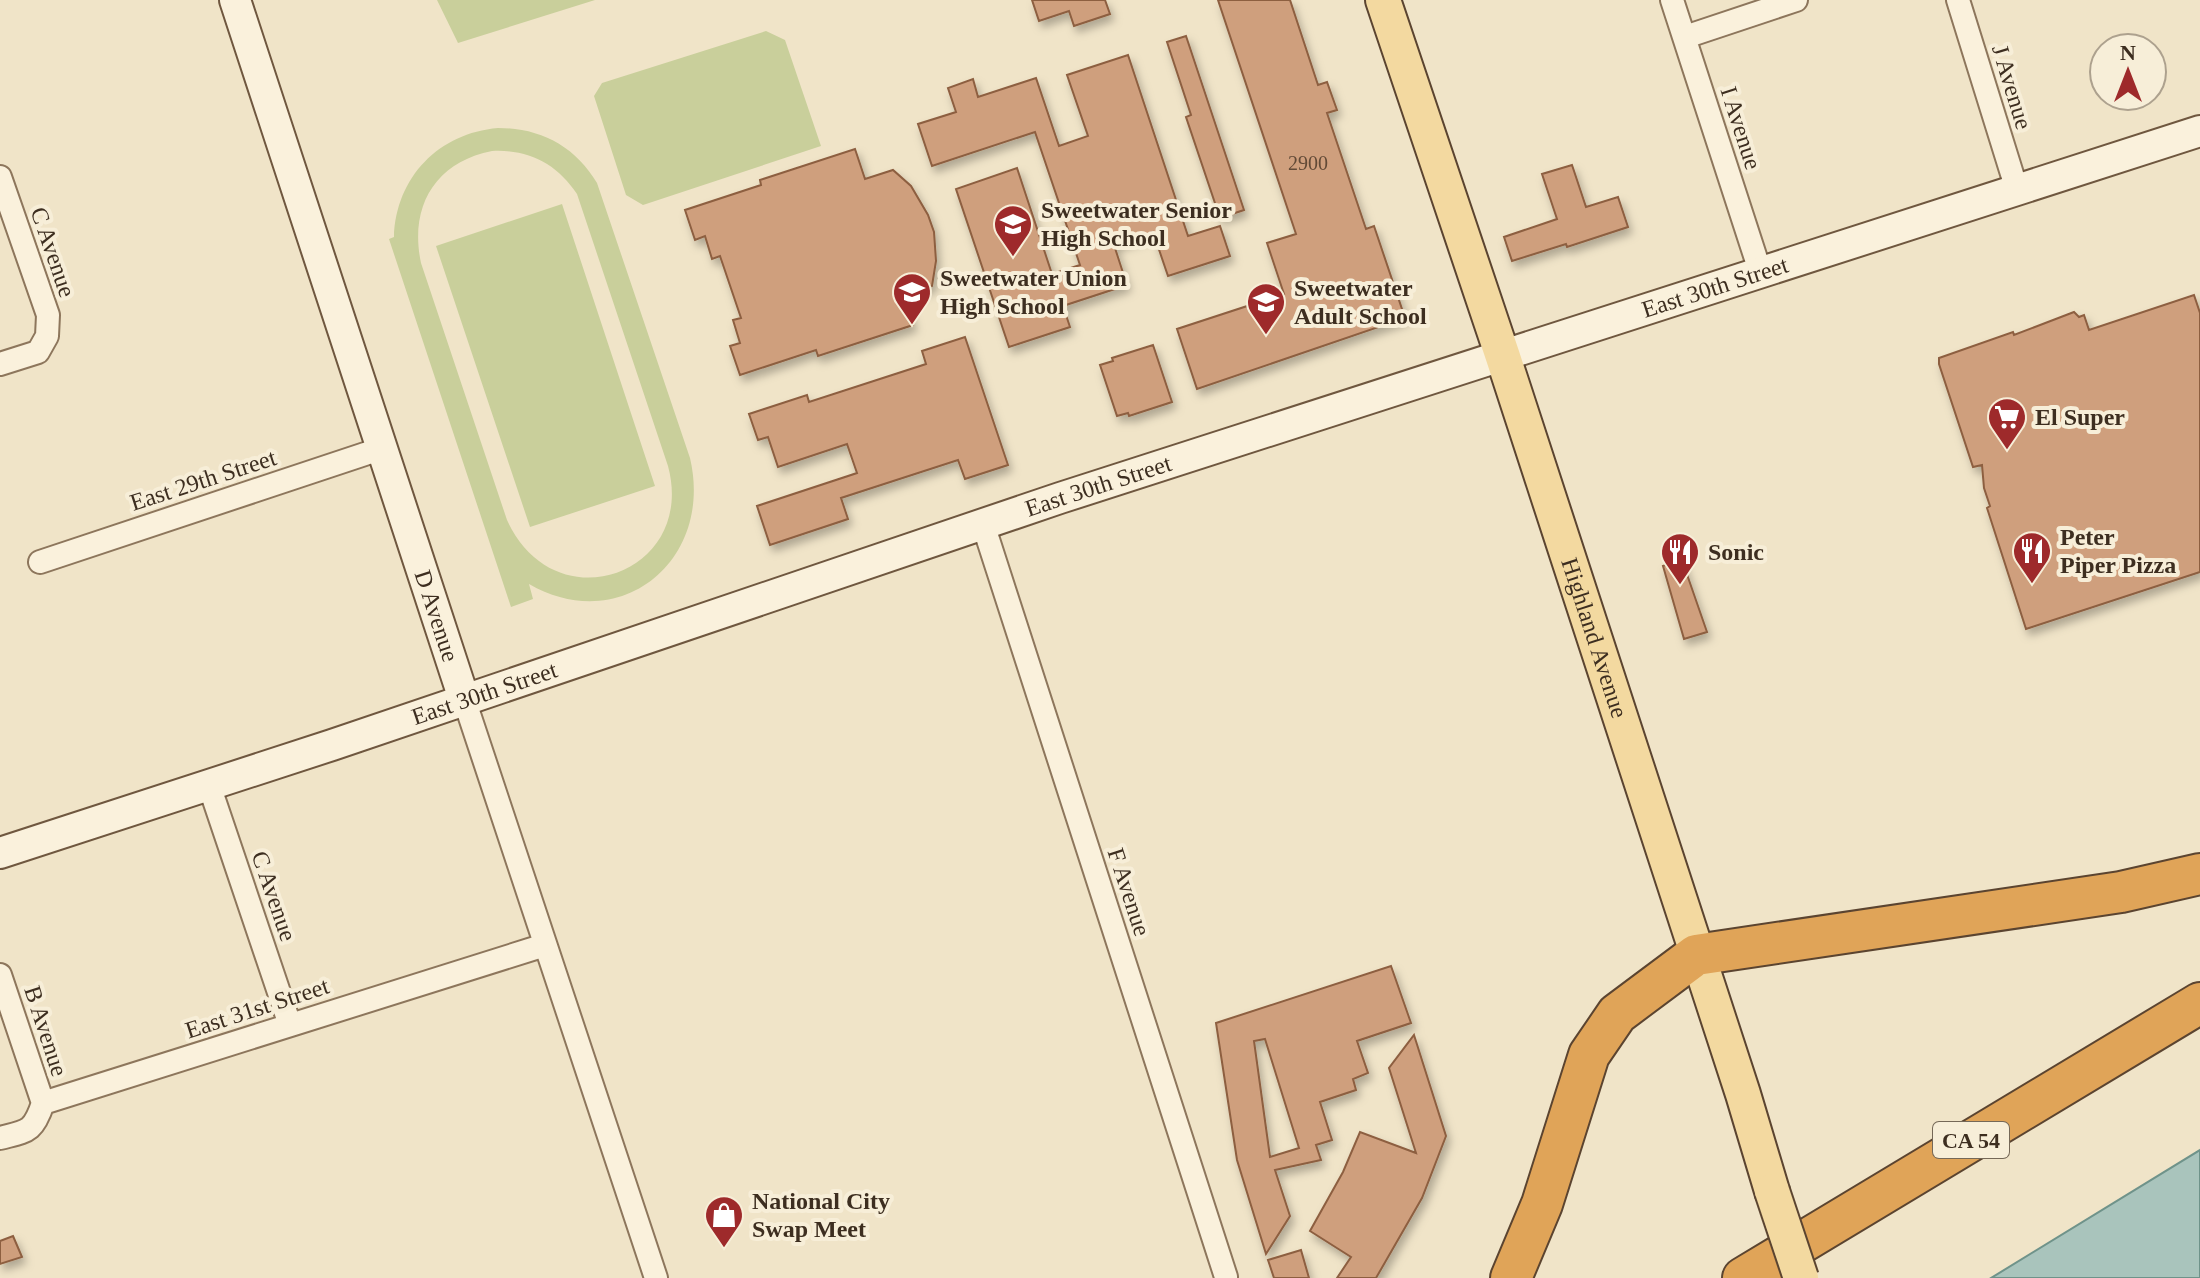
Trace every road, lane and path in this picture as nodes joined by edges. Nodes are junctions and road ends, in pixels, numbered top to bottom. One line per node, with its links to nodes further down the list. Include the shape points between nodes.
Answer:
1 (235, 0): 13 (main road, D Avenue)
2 (1383, 0): 11 (main road, Highland Avenue)
3 (1672, 0): 6 (street, I Avenue)
4 (1796, 0): 6 (street)
5 (1958, 0): 9 (street, J Avenue)
6 (1685, 37): 10 (street, I Avenue)
7 (2200, 131): 9 (main road, East 30th Street)
8 (0, 177): 12 (street, C Avenue, via 48,315 47,336 38,352)
9 (2017, 190): 10 (main road, East 30th Street)
10 (1760, 271): 11 (main road, East 30th Street)
11 (1503, 357): 14 (main road, East 30th Street); 21 (main road, Highland Avenue)
12 (0, 364)
13 (383, 448): 15 (street, East 29th Street); 16 (main road, D Avenue)
14 (983, 524): 16 (main road, East 30th Street); 27 (street, F Avenue)
15 (40, 562)
16 (464, 699): 17 (main road, East 30th Street); 20 (street, D Avenue)
17 (209, 785): 18 (main road, East 30th Street); 24 (street, C Avenue)
18 (0, 853)
19 (2200, 874): 21 (highway, via 2121,892)
20 (545, 945): 24 (street, East 31st Street); 28 (street, D Avenue)
21 (1696, 955): 29 (highway, via 1617,1014 1589,1055 1542,1204); 31 (main road, Highland Avenue, bridge)
22 (0, 975): 25 (street, B Avenue)
23 (2200, 1003): 30 (highway, CA 54)
24 (290, 1025): 25 (street, East 31st Street)
25 (43, 1103): 26 (street, via 37,1120 22,1134)
26 (0, 1138)
27 (1226, 1277)
28 (656, 1278)
29 (1511, 1278)
30 (1743, 1278)
31 (1801, 1278)

